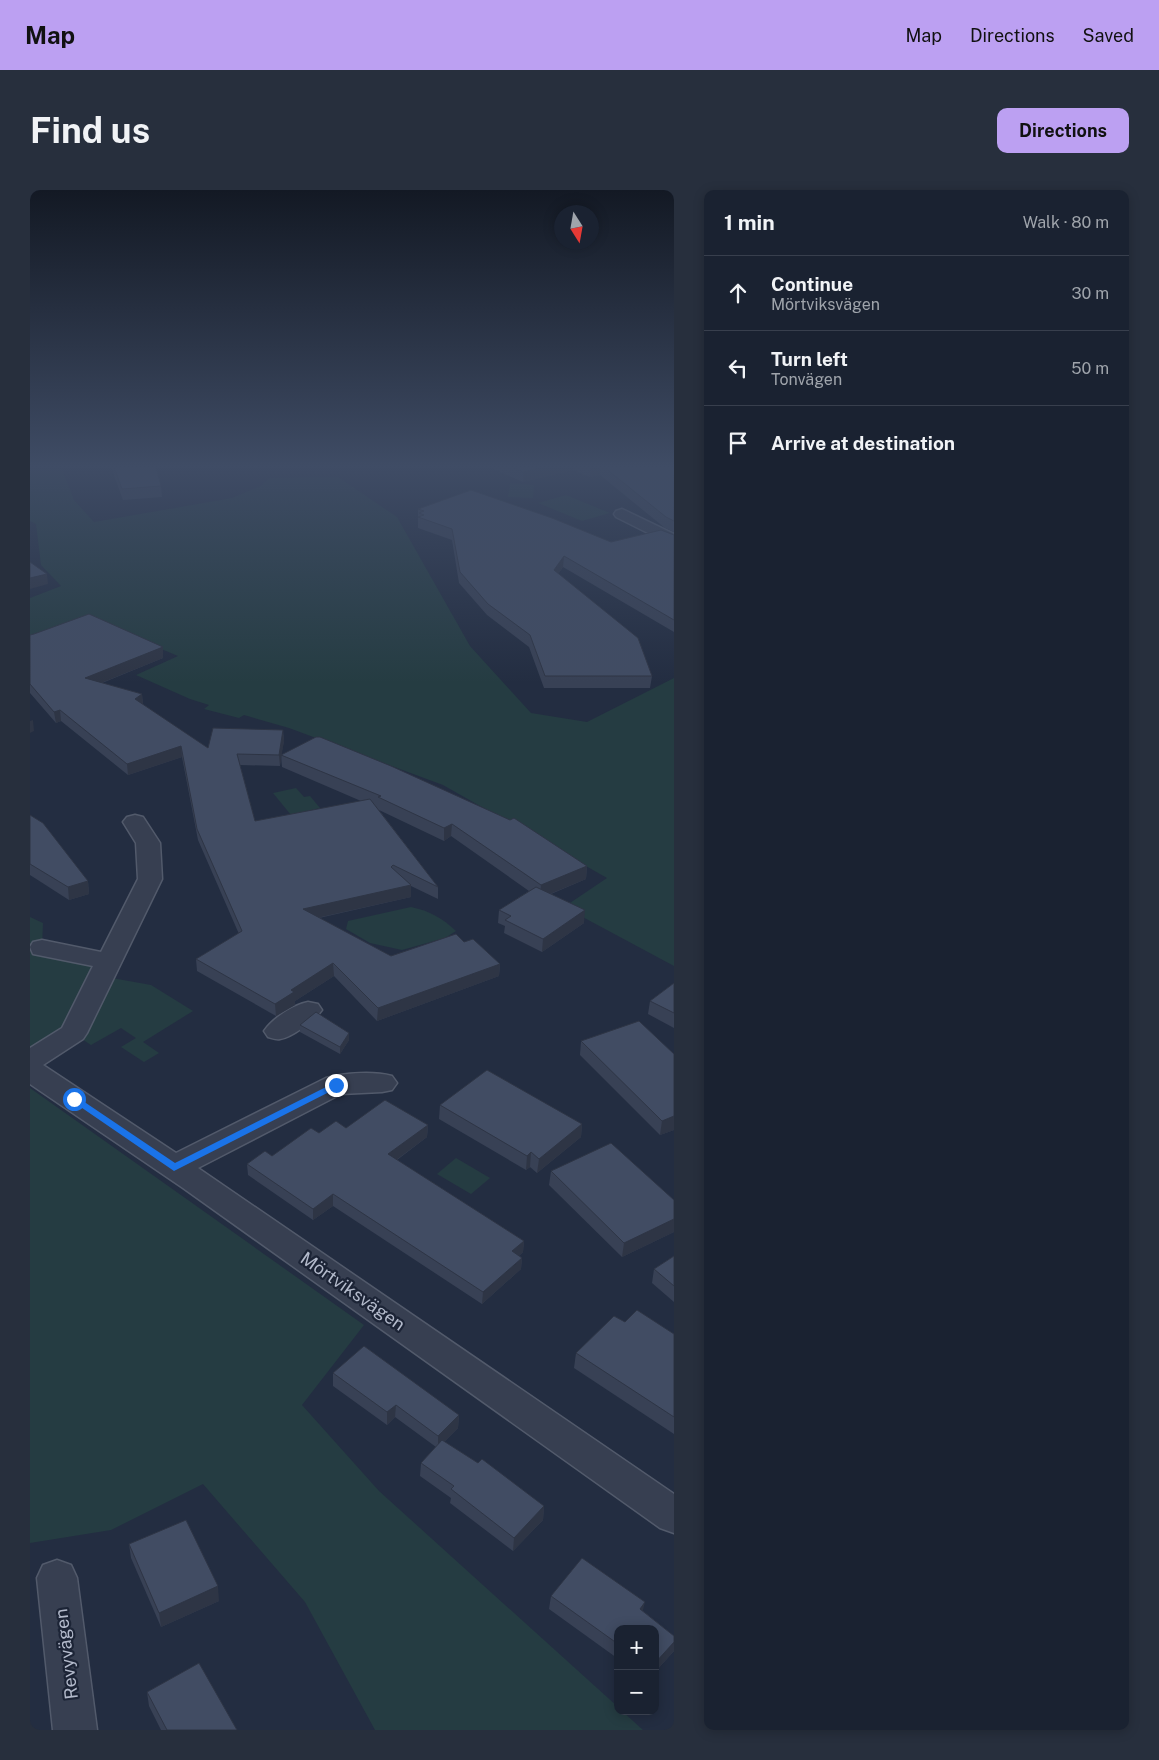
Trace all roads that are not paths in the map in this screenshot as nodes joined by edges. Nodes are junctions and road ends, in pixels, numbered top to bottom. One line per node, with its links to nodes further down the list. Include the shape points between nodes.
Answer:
1 (135, 822): 3 (street, via 148,843 150,879)
2 (42, 948): 3 (street)
3 (108, 960): 6 (street, via 73,1033)
4 (308, 1010): 5 (street)
5 (278, 1031)
6 (30, 1061)
7 (30, 1070): 9 (street, Mörtviksvägen)
8 (382, 1083): 9 (street, via 336,1085)
9 (174, 1167): 10 (street, Mörtviksvägen)
10 (674, 1516)
11 (57, 1578): 12 (street, Revyvägen)
12 (75, 1730)

